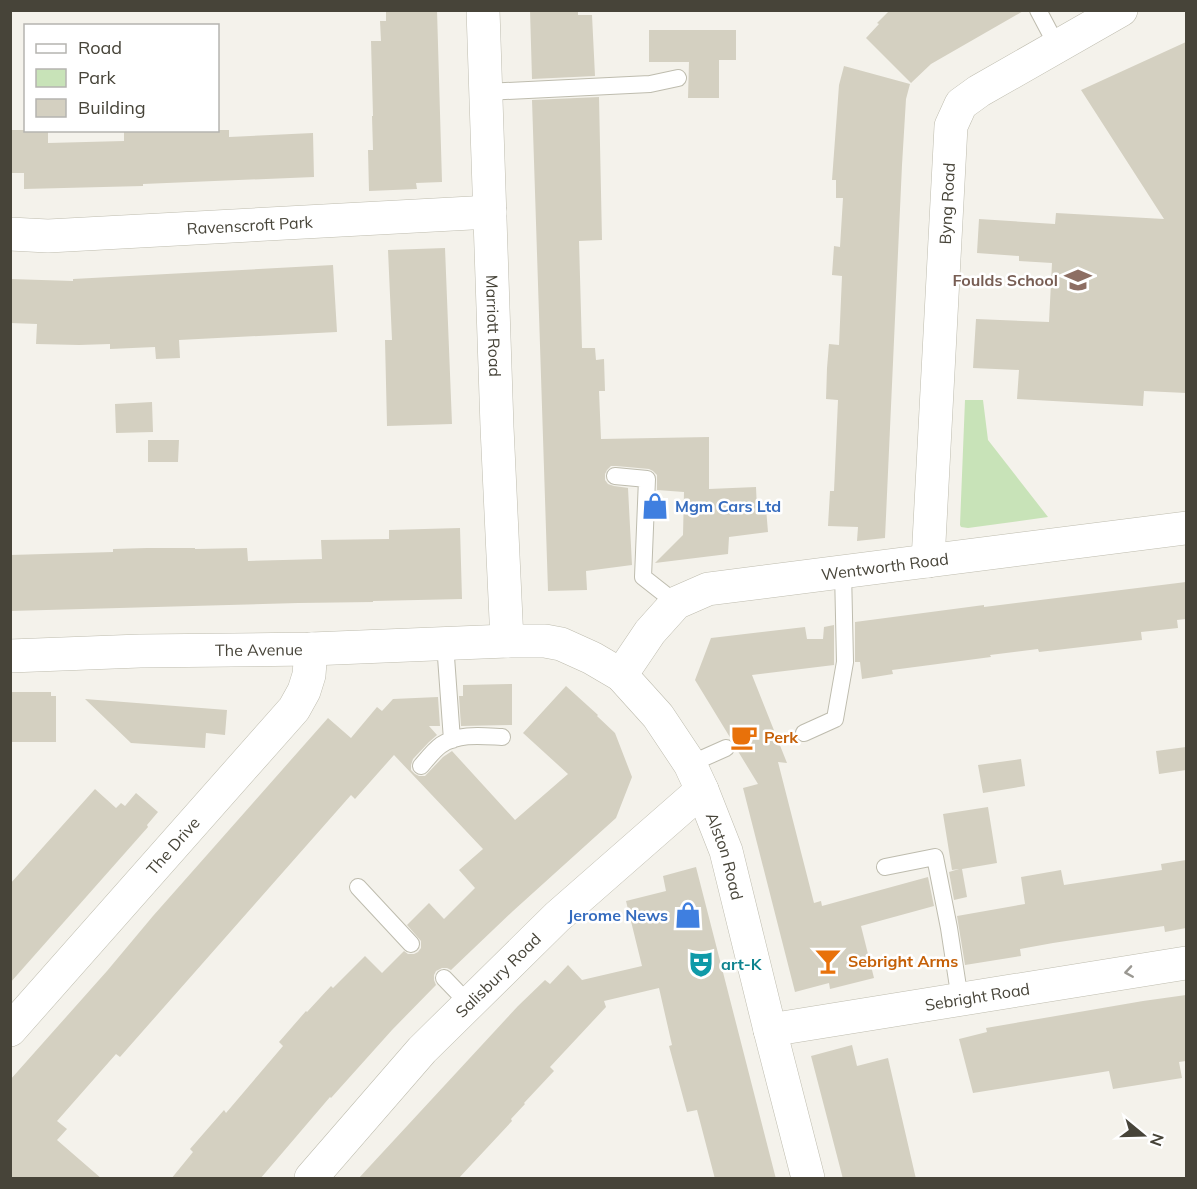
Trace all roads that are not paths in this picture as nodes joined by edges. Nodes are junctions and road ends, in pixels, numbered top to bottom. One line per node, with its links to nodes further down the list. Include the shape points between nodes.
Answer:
1 (483, 10): 6 (street, Marriott Road)
2 (1038, 10): 4 (lane)
3 (1121, 10): 4 (street, Byng Road)
4 (1057, 46): 11 (street, Byng Road, via 979,90 961,104 951,126)
5 (678, 78): 6 (lane, via 650,84)
6 (486, 92): 7 (street, Marriott Road)
7 (490, 213): 8 (street, Ravenscroft Park, via 48,236); 14 (street, Marriott Road)
8 (10, 234)
9 (615, 477): 13 (lane, via 647,479 643,577)
10 (1186, 528): 11 (street, Wentworth Road)
11 (928, 561): 12 (street, Wentworth Road)
12 (843, 572): 13 (street, Wentworth Road, via 708,589); 19 (lane, via 845,662 835,719)
13 (676, 603): 18 (street, Wentworth Road)
14 (507, 641): 15 (street, The Avenue); 18 (street, Alston Road, via 561,644)
15 (445, 643): 16 (street, The Avenue); 21 (lane)
16 (311, 649): 17 (street, The Avenue); 32 (street, The Drive, via 309,675 294,709)
17 (10, 656)
18 (621, 675): 24 (street, Alston Road, via 658,716)
19 (804, 733)
20 (502, 737): 21 (lane, via 466,736)
21 (452, 740): 23 (lane, via 441,745)
22 (726, 748): 24 (lane)
23 (421, 766)
24 (696, 777): 31 (street, Salisbury Road); 33 (street, Alston Road, via 726,851)
25 (885, 867): 30 (lane, via 935,856)
26 (358, 887): 27 (lane)
27 (411, 944)
28 (1186, 963): 30 (street, Sebright Road, one-way to 30)
29 (444, 978): 31 (lane)
30 (960, 1000): 33 (street, Sebright Road)
31 (469, 1004): 34 (street, Salisbury Road, via 422,1050)
32 (10, 1030)
33 (770, 1030): 35 (street, Alston Road)
34 (311, 1179)
35 (808, 1179)

